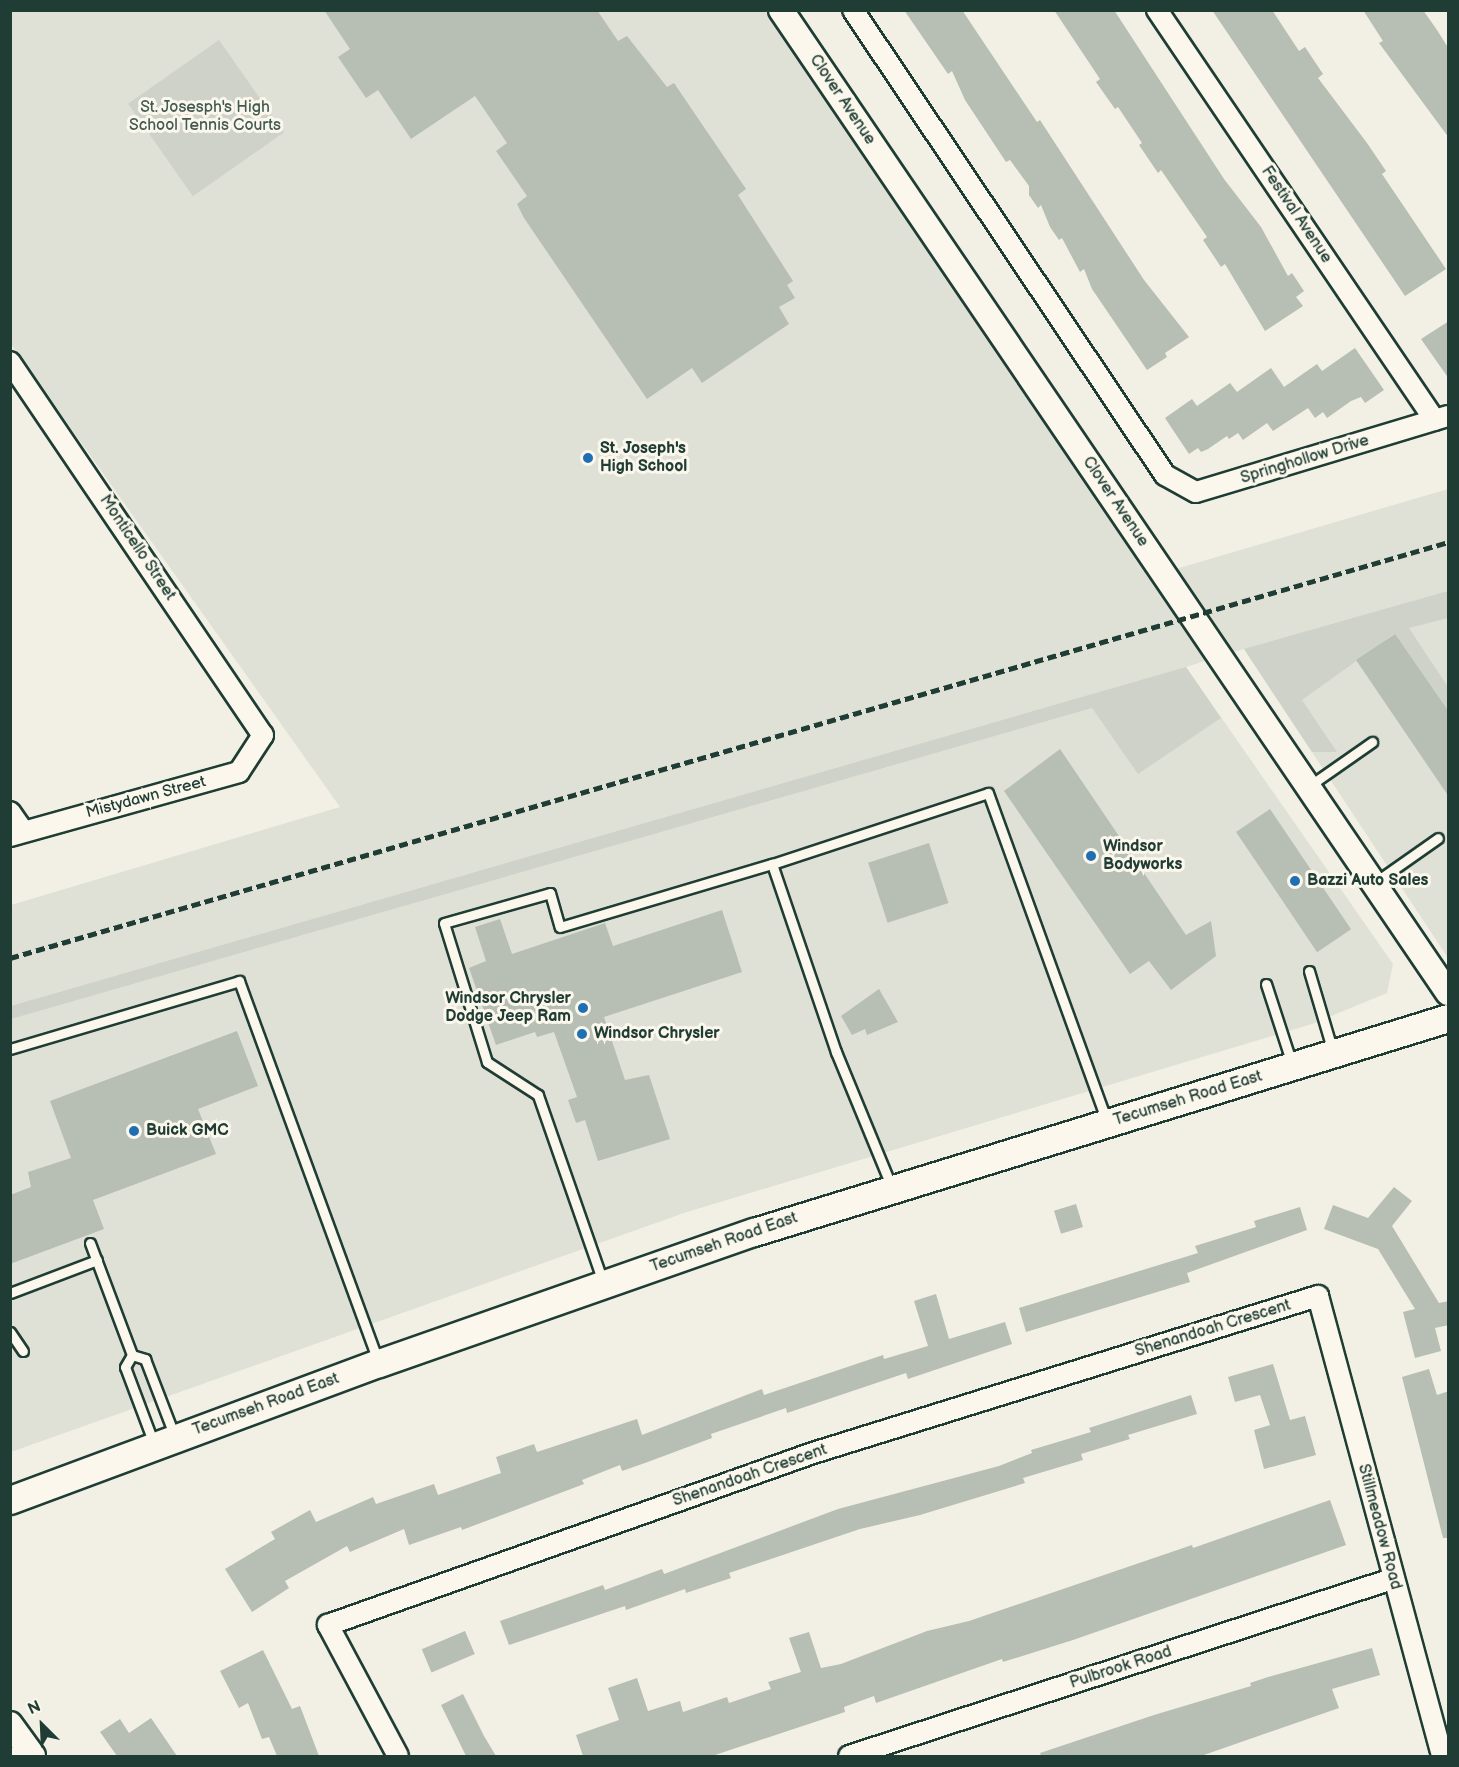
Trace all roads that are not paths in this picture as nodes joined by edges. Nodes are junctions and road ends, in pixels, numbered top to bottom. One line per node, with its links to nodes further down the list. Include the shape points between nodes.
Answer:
1 (781, 10): 8 (street, Clover Avenue)
2 (853, 10): 5 (street, Springhollow Drive, via 1165,476 1196,492)
3 (1157, 10): 5 (street, Festival Avenue)
4 (10, 362): 6 (street, Monticello Street)
5 (1442, 418)
6 (263, 735): 10 (street, Mistydawn Street, via 239,772)
7 (1372, 742): 8 (lane)
8 (1309, 786): 13 (street, Clover Avenue)
9 (10, 812): 10 (street)
10 (17, 834)
11 (1438, 838): 13 (lane)
12 (772, 864): 21 (lane, via 988,793); 22 (lane, via 836,1052); 25 (lane, via 560,927 550,893 444,923 487,1062 538,1095)
13 (1374, 883): 16 (street, Clover Avenue)
14 (1309, 971): 19 (lane)
15 (1266, 984): 20 (lane)
16 (1449, 993)
17 (1449, 1018): 19 (main road, Tecumseh Road East)
18 (10, 1049): 31 (lane, via 239,981)
19 (1334, 1054): 20 (main road, Tecumseh Road East)
20 (1293, 1066): 21 (main road, Tecumseh Road East)
21 (1108, 1123): 22 (main road, Tecumseh Road East)
22 (893, 1190): 25 (main road, Tecumseh Road East, via 754,1232)
23 (90, 1243): 24 (lane)
24 (97, 1260): 26 (lane); 30 (lane)
25 (603, 1285): 31 (main road, Tecumseh Road East)
26 (10, 1293)
27 (1318, 1296): 34 (street, Stillmeadow Road); 37 (street, Shenandoah Crescent, via 813,1454 328,1625)
28 (10, 1332): 29 (lane)
29 (23, 1351)
30 (132, 1355): 32 (lane, via 145,1359); 32 (lane, via 125,1367)
31 (379, 1363): 32 (main road, Tecumseh Road East)
32 (166, 1442): 33 (main road, Tecumseh Road East)
33 (10, 1500)
34 (1392, 1579): 38 (street, Pulbrook Road); 39 (street, Stillmeadow Road)
35 (10, 1724): 36 (street)
36 (23, 1752)
37 (398, 1756)
38 (849, 1756)
39 (1442, 1756)

